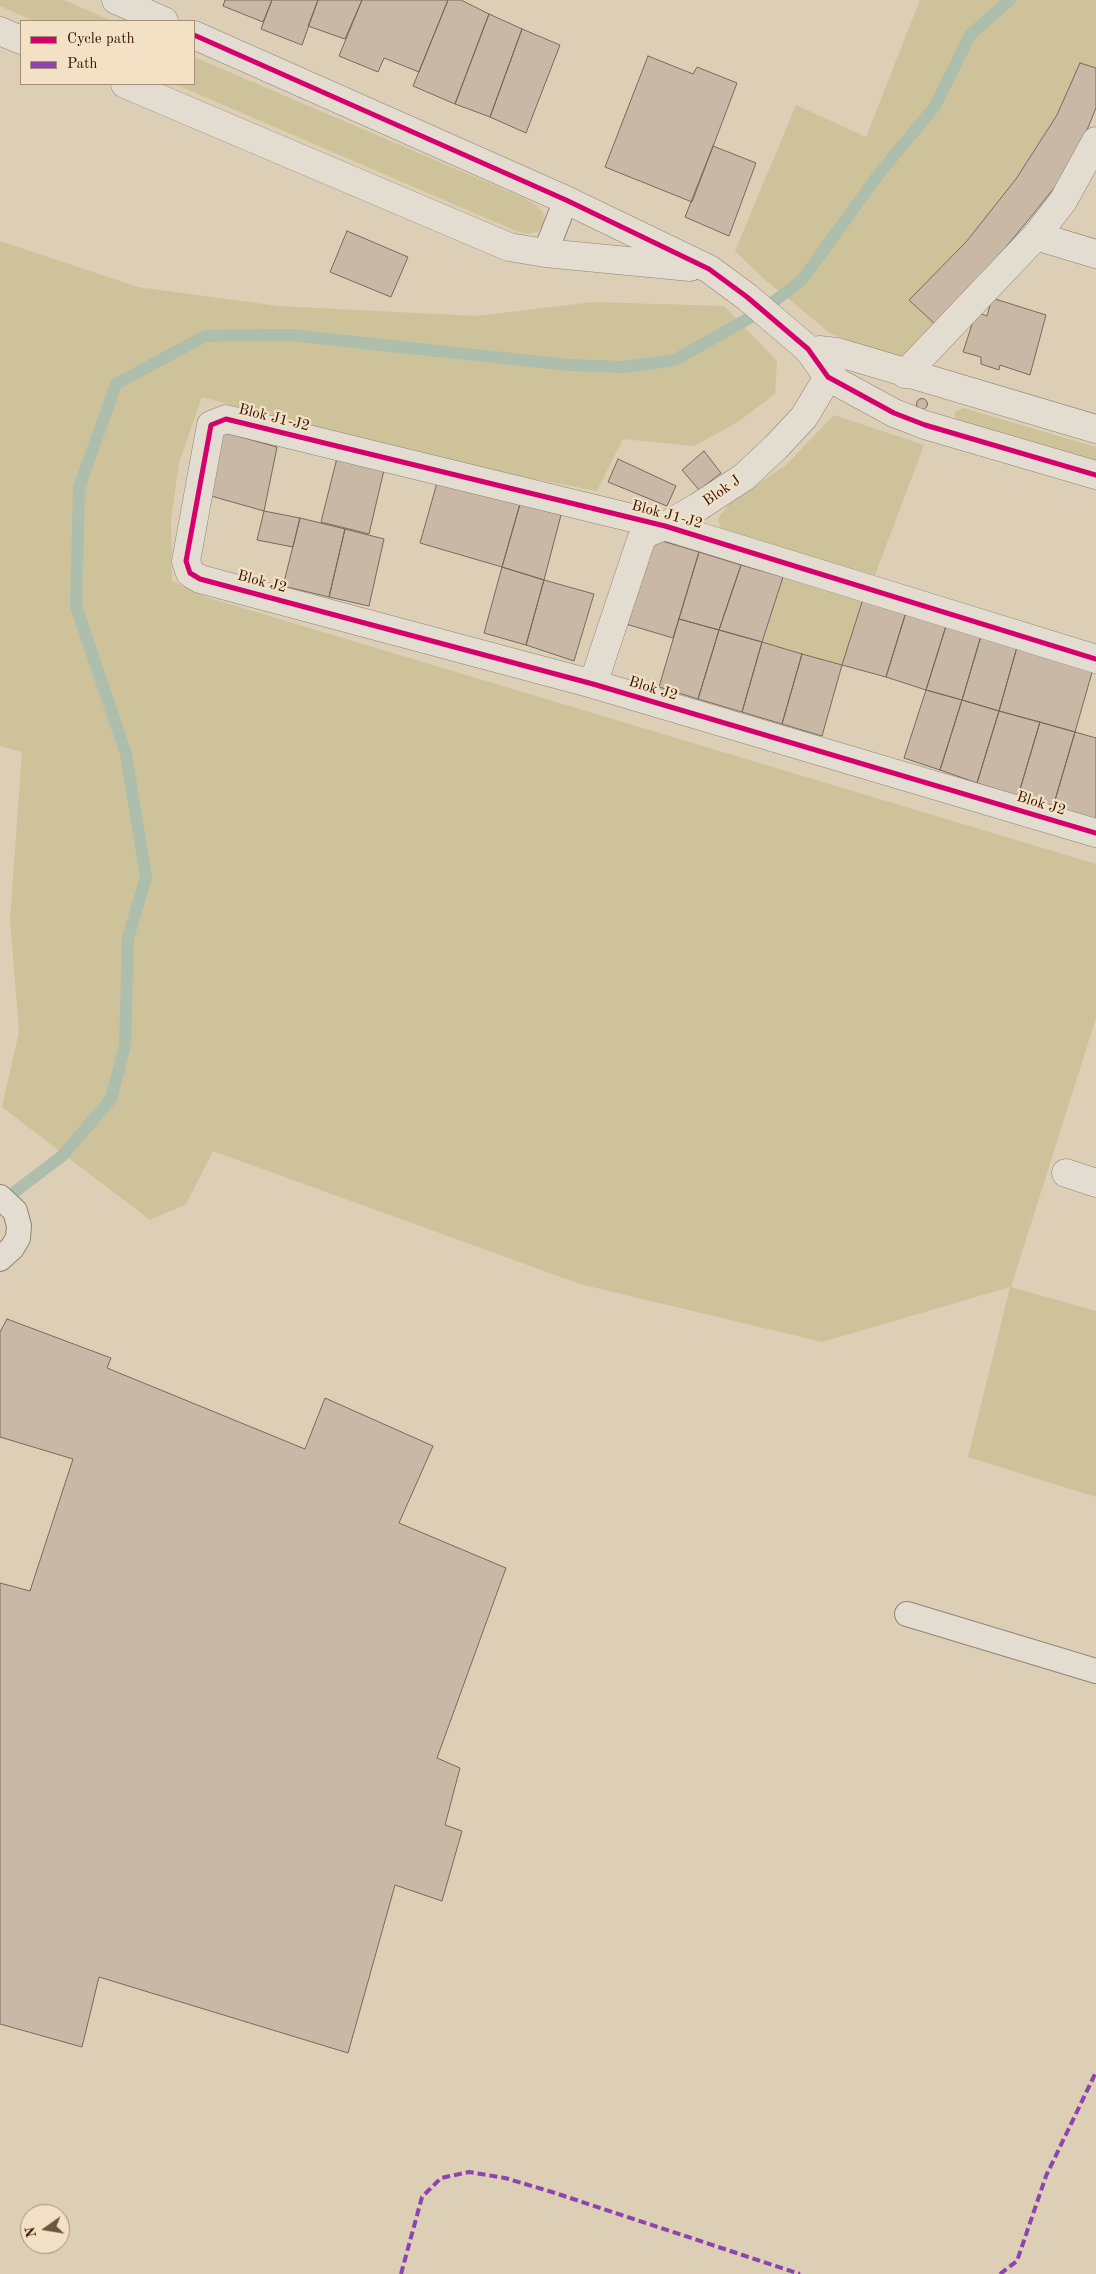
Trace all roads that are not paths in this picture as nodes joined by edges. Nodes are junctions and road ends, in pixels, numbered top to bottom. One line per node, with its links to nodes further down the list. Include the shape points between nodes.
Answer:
1 (116, 0): 2 (street)
2 (162, 20)
3 (0, 30): 5 (street)
4 (195, 35): 8 (street)
5 (20, 40)
6 (128, 85): 10 (street, via 509,246)
7 (1096, 141): 9 (street, via 1063,201)
8 (566, 200): 10 (lane); 12 (street)
9 (1036, 236): 11 (street); 14 (street)
10 (544, 253): 12 (street)
11 (1096, 254)
12 (709, 269): 13 (street, via 802,345)
13 (832, 365): 14 (street); 16 (street, via 894,413); 17 (street, Blok J, via 804,417 776,448 744,477)
14 (905, 374): 15 (street)
15 (1096, 429)
16 (1096, 475)
17 (666, 526): 18 (street, Blok J1-J2, via 226,419 211,425 186,561 190,573); 19 (street, Blok J1-J2); 20 (street, Blok J, via 647,533 641,540)
18 (200, 578): 20 (street, Blok J2)
19 (1096, 659)
20 (592, 684): 21 (street, Blok J2)
21 (1096, 833)
22 (1066, 1173): 23 (street)
23 (1096, 1183)
24 (8, 1204): 25 (lane, via 19,1226 18,1238)
25 (0, 1259)
26 (907, 1614): 27 (lane)
27 (1096, 1671)

